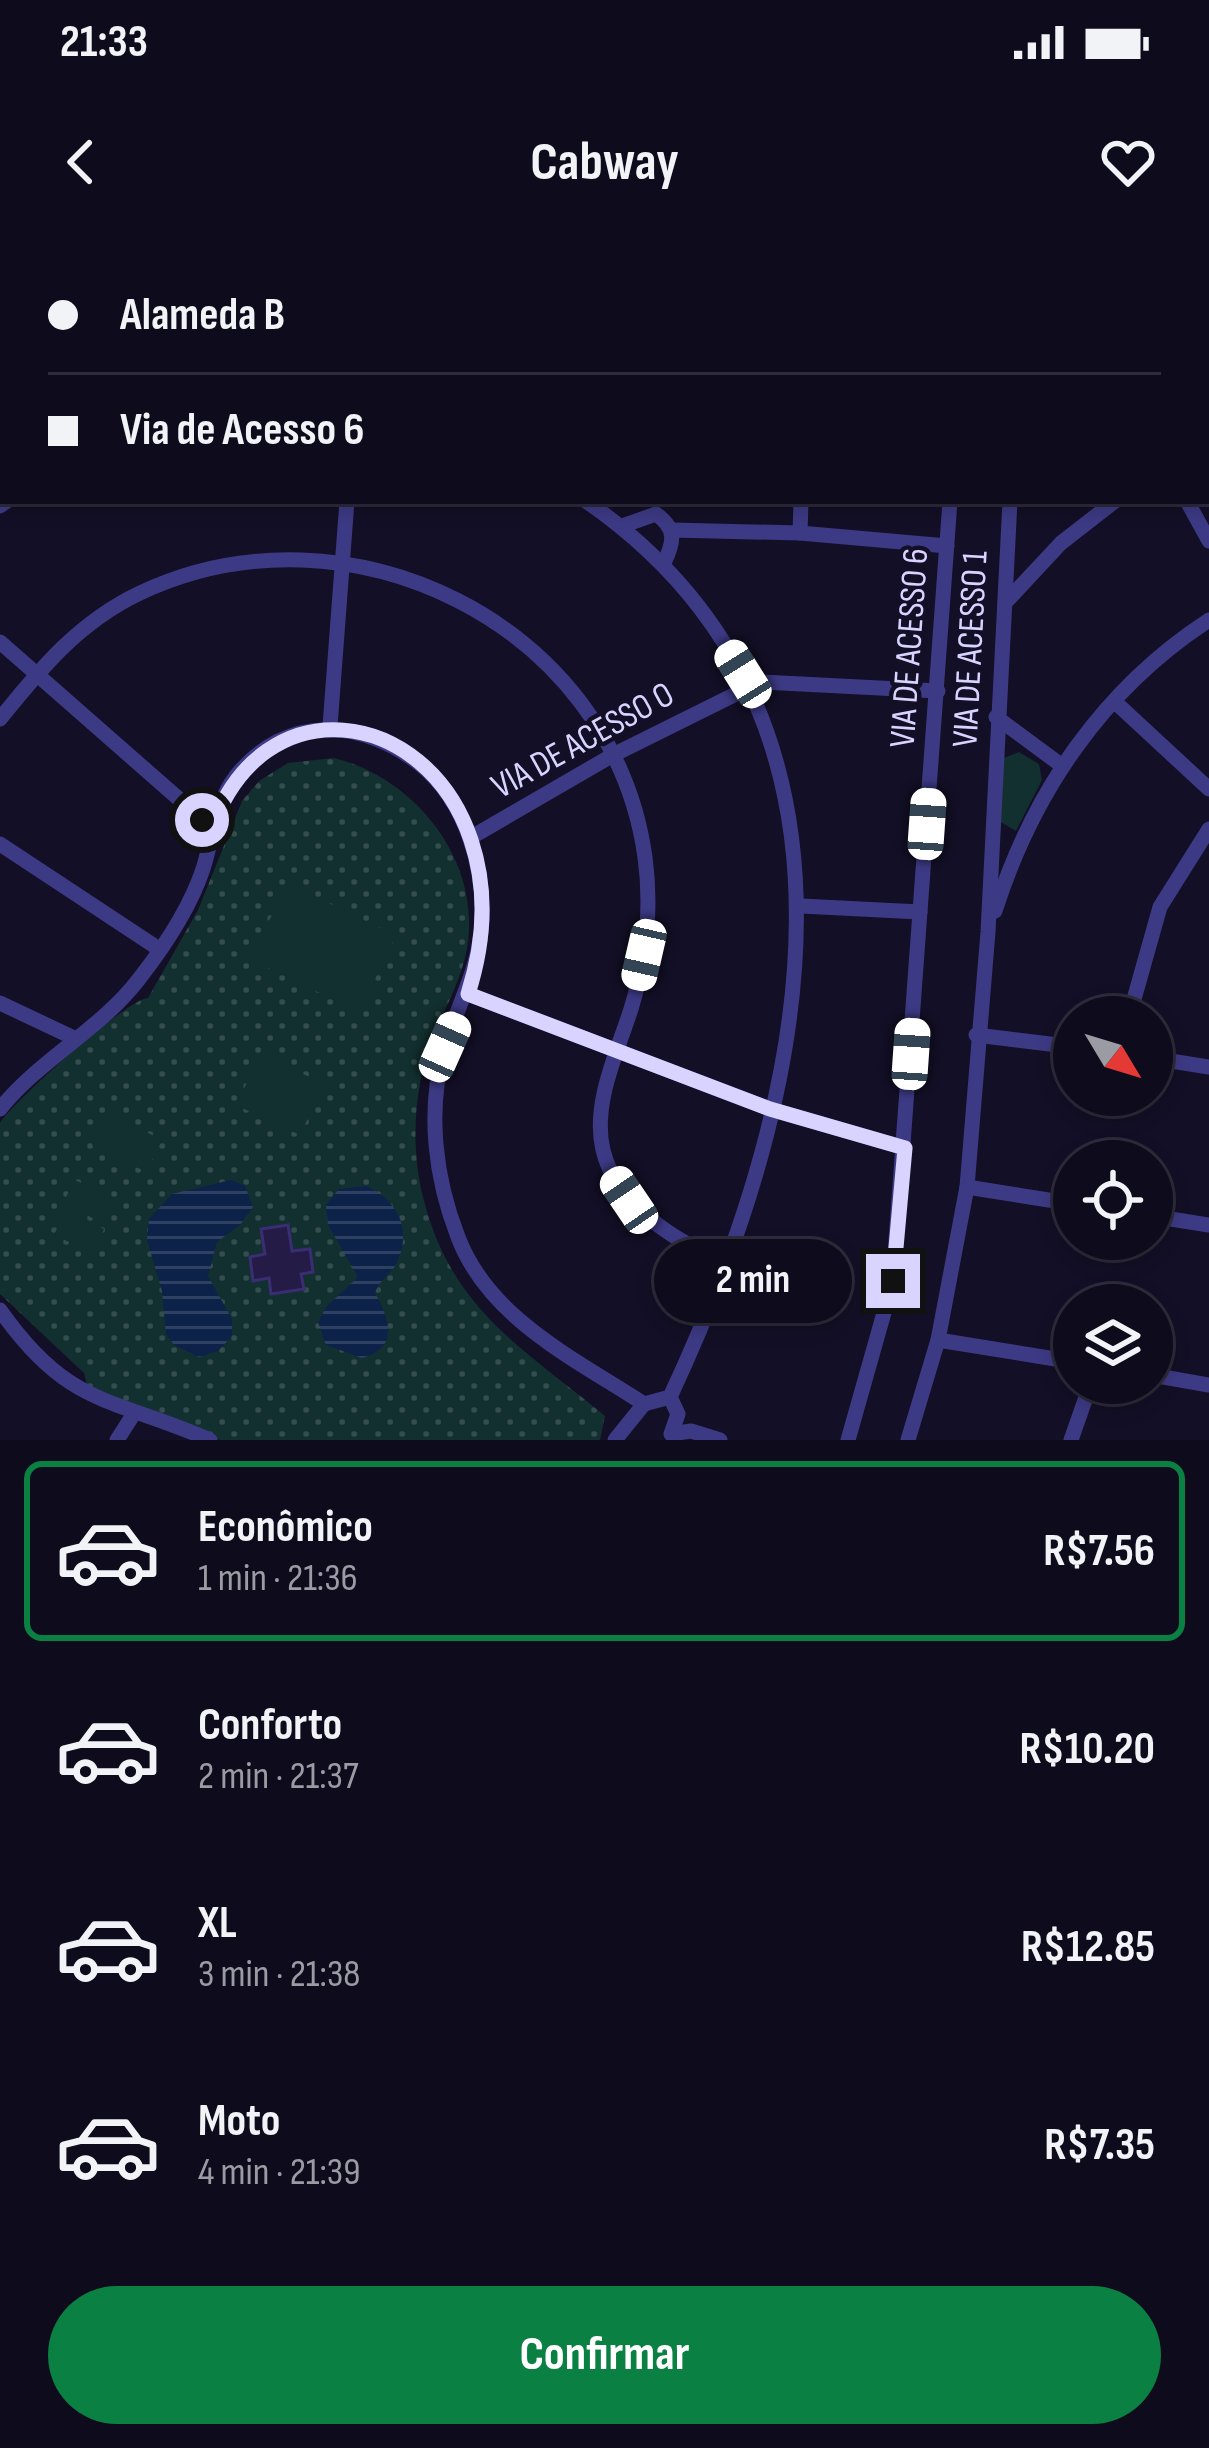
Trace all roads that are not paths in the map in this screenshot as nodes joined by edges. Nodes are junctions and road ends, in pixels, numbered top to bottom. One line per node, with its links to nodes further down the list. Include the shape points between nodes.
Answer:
1 (347, 504): 16 (street)
2 (590, 504): 9 (street)
3 (801, 504): 11 (street)
4 (950, 504): 15 (street, VIA DE ACESSO 6)
5 (1010, 504): 14 (street, VIA DE ACESSO 1)
6 (1111, 504): 13 (street)
7 (1189, 504): 12 (street)
8 (656, 507): 9 (street); 10 (street)
9 (622, 526): 17 (street)
10 (672, 530): 11 (street); 17 (street)
11 (800, 533): 15 (street)
12 (1209, 541)
13 (1061, 543): 14 (street, via 1029,562); 18 (street)
14 (1007, 544): 18 (street, VIA DE ACESSO 1)
15 (947, 546): 23 (street, VIA DE ACESSO 6)
16 (344, 562): 21 (street, via 275,556 178,577 93,621); 27 (street); 28 (street, via 415,578 491,616 560,675)
17 (664, 563): 22 (street)
18 (1005, 603): 25 (street, VIA DE ACESSO 1)
19 (1209, 620): 24 (street)
20 (0, 642): 21 (street)
21 (36, 674): 26 (street); 31 (street)
22 (749, 686): 23 (street, VIA DE ACESSO O, via 788,680); 28 (street, VIA DE ACESSO O); 35 (street, via 790,814)
23 (938, 691): 36 (street, VIA DE ACESSO 6)
24 (1114, 701): 29 (street); 30 (street)
25 (996, 717): 29 (street); 37 (street, VIA DE ACESSO 1)
26 (0, 719)
27 (330, 726): 31 (street, via 266,749 236,777); 33 (street, via 408,755 428,771)
28 (613, 755): 33 (street, VIA DE ACESSO O); 45 (street, via 637,822 649,905 644,955)
29 (1061, 765): 37 (street, via 1012,857)
30 (1209, 789)
31 (212, 828): 38 (street, via 194,890)
32 (1209, 829): 40 (street, via 1160,907)
33 (470, 838): 39 (street, via 482,897)
34 (0, 844): 38 (street)
35 (801, 906): 36 (street); 49 (street, via 794,994)
36 (920, 912): 50 (street, VIA DE ACESSO 6)
37 (988, 932): 42 (street, VIA DE ACESSO 1)
38 (159, 949): 43 (street, via 122,998)
39 (468, 994): 45 (street); 62 (street, via 445,1047 435,1104 443,1195 460,1244 525,1326)
40 (1135, 996)
41 (0, 1003): 43 (street)
42 (976, 1035): 44 (street); 51 (street, VIA DE ACESSO 1)
43 (74, 1038): 48 (street)
44 (1053, 1044)
45 (616, 1050): 49 (street); 55 (street, via 599,1121 613,1176 654,1222)
46 (1173, 1061): 47 (street)
47 (1209, 1067)
48 (0, 1109)
49 (770, 1109): 50 (street); 55 (street)
50 (905, 1148): 70 (street, VIA DE ACESSO 6, via 893,1281)
51 (967, 1187): 52 (street); 57 (street, VIA DE ACESSO 1)
52 (1053, 1201)
53 (1173, 1219): 54 (street)
54 (1209, 1225)
55 (725, 1262): 61 (street)
56 (0, 1310): 64 (street, via 44,1364)
57 (938, 1340): 58 (street); 71 (street, VIA DE ACESSO 1)
58 (1053, 1359)
59 (1173, 1379): 60 (street)
60 (1209, 1385)
61 (670, 1397): 62 (street); 65 (street, via 678,1414)
62 (644, 1404): 68 (street)
63 (1084, 1404): 72 (street)
64 (134, 1415): 66 (street); 67 (street)
65 (669, 1437): 69 (street, via 691,1431)
66 (117, 1440)
67 (210, 1440)
68 (615, 1440)
69 (720, 1440)
70 (848, 1440)
71 (908, 1440)
72 (1071, 1440)

